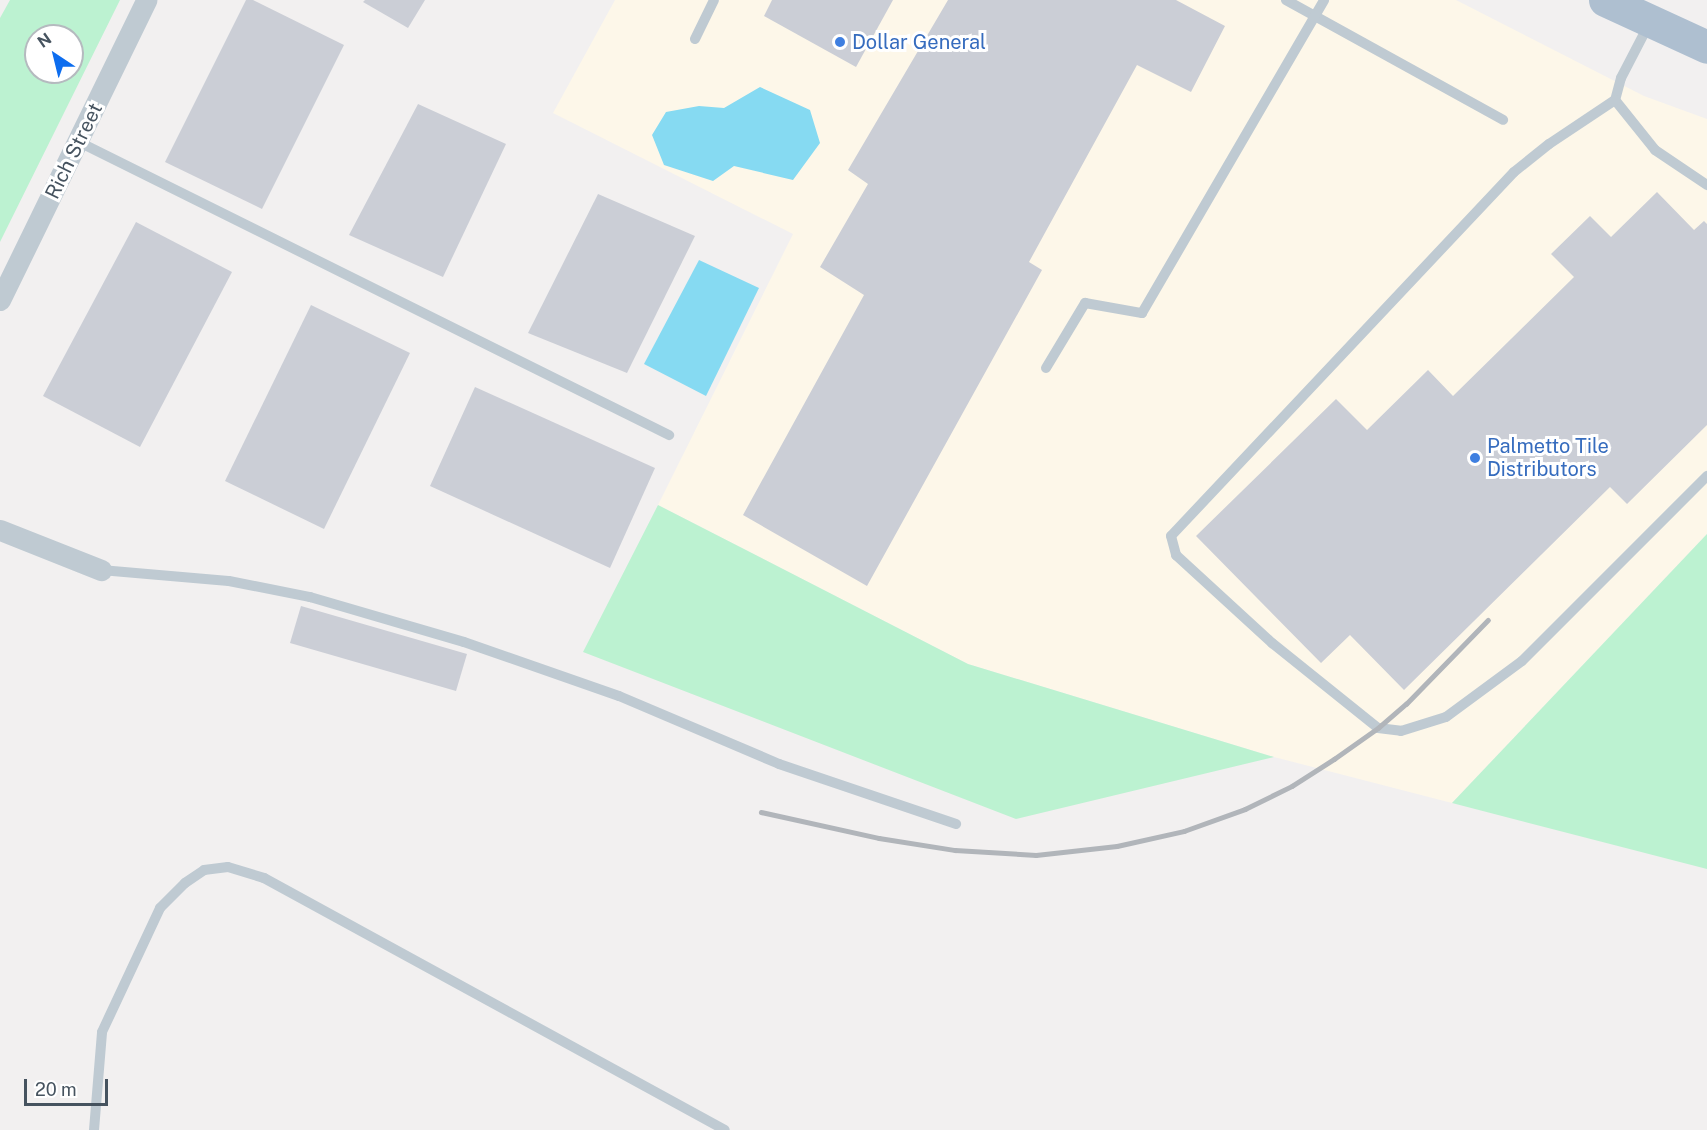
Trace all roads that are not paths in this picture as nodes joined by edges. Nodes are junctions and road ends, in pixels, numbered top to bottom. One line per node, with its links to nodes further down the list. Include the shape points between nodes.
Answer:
1 (146, 0): 12 (street, Rich Street)
2 (714, 0): 8 (lane)
3 (1286, 0): 6 (lane)
4 (1324, 0): 6 (lane)
5 (1605, 0): 7 (main road)
6 (1316, 17): 11 (lane); 15 (lane, via 1142,313 1085,303)
7 (1650, 21): 9 (main road); 10 (lane, via 1621,78)
8 (695, 39)
9 (1707, 47)
10 (1615, 100): 13 (lane, via 1655,150); 17 (lane, via 1548,144 1515,172 1171,536 1176,555 1272,643 1378,728 1401,731 1446,717 1522,661)
11 (1503, 120)
12 (79, 142): 14 (street, Rich Street); 16 (lane)
13 (1707, 185)
14 (0, 300)
15 (1046, 368)
16 (669, 435)
17 (1707, 476)
18 (0, 530): 19 (street)
19 (101, 570): 20 (lane, via 229,581 310,597 453,639 619,696 778,764)
20 (956, 824)
21 (94, 1130): 22 (lane, via 102,1032 160,908 204,870 228,867 264,878)
22 (725, 1130)

